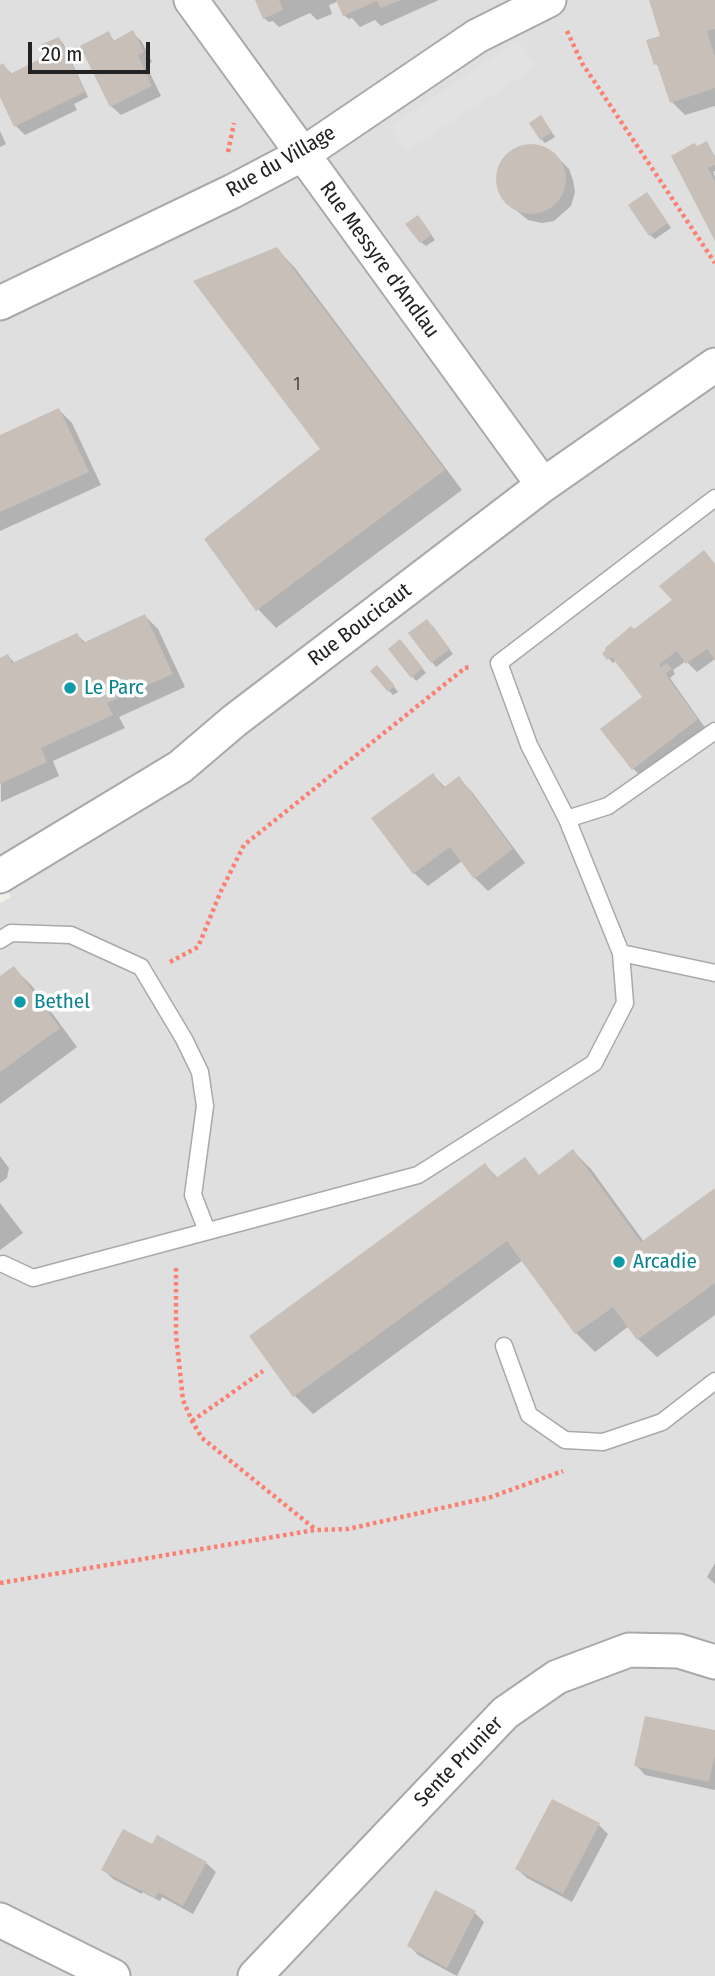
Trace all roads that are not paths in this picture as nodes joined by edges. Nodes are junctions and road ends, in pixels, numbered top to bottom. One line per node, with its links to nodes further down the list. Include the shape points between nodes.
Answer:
1 (191, 0): 3 (street, Rue Messyre d'Andlau)
2 (556, 13): 3 (street, Rue du Village, via 477,36)
3 (303, 154): 4 (street, Rue du Village); 6 (street, Rue Messyre d'Andlau)
4 (0, 303)
5 (715, 365): 6 (street, Rue Boucicaut)
6 (543, 485): 10 (street, Rue Boucicaut, via 180,767)
7 (715, 498): 9 (lane, via 499,663 529,745)
8 (715, 731): 9 (lane, via 608,806)
9 (567, 820): 12 (lane)
10 (0, 876)
11 (0, 940): 14 (lane, via 11,933 71,935 141,967 200,1072 205,1106 193,1195)
12 (621, 953): 13 (lane); 14 (lane, via 625,1003 594,1063 418,1175)
13 (715, 973)
14 (207, 1231): 15 (lane, via 33,1278)
15 (3, 1264)
16 (504, 1346): 17 (lane, via 529,1415 565,1440 603,1442 662,1422)
17 (715, 1381)
18 (715, 1662): 21 (street, Sente Prunier, via 679,1651 629,1650 557,1677 505,1713)
19 (0, 1920): 20 (street)
20 (113, 1976)
21 (255, 1976)

